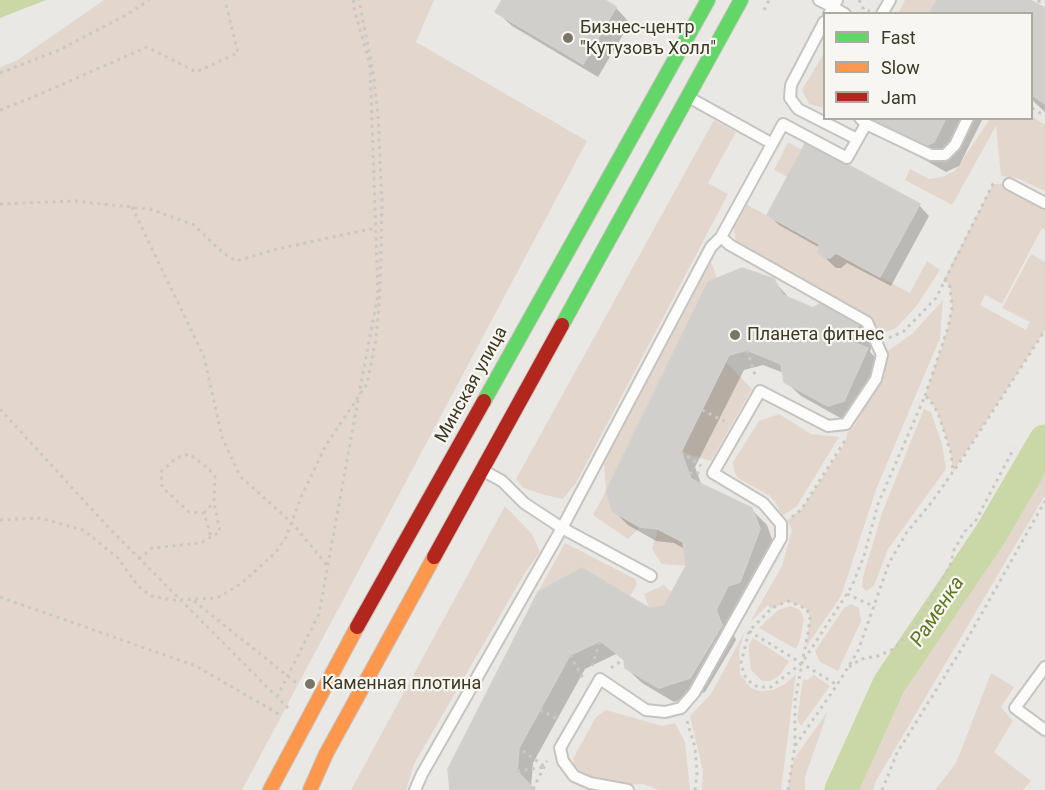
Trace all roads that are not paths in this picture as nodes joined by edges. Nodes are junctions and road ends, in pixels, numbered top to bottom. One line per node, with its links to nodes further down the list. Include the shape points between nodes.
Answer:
1 (708, 0): 19 (main road, Минская улица)
2 (741, 0): 6 (main road)
3 (819, 0): 4 (lane)
4 (833, 7)
5 (823, 26): 9 (lane, via 791,85 790,98 798,109)
6 (688, 96): 10 (lane); 14 (main road)
7 (967, 120): 8 (lane, via 955,145 945,155 930,155)
8 (863, 121): 9 (lane)
9 (858, 139): 10 (lane, via 847,158 783,124)
10 (771, 143): 13 (lane)
11 (1009, 184): 12 (lane)
12 (1045, 203)
13 (721, 237): 15 (lane, via 711,247); 22 (lane, via 867,322 882,355 876,379 846,424 828,426 760,391 713,474 764,503 781,524 781,538 694,693 681,708 665,712 646,710 600,679 560,748 563,761 574,776)
14 (482, 470): 15 (lane); 20 (main road)
15 (562, 528): 16 (lane); 21 (lane)
16 (651, 576)
17 (1045, 667): 18 (lane, via 1015,708)
18 (1045, 730)
19 (270, 790)
20 (309, 790)
21 (415, 790)
22 (628, 790)

